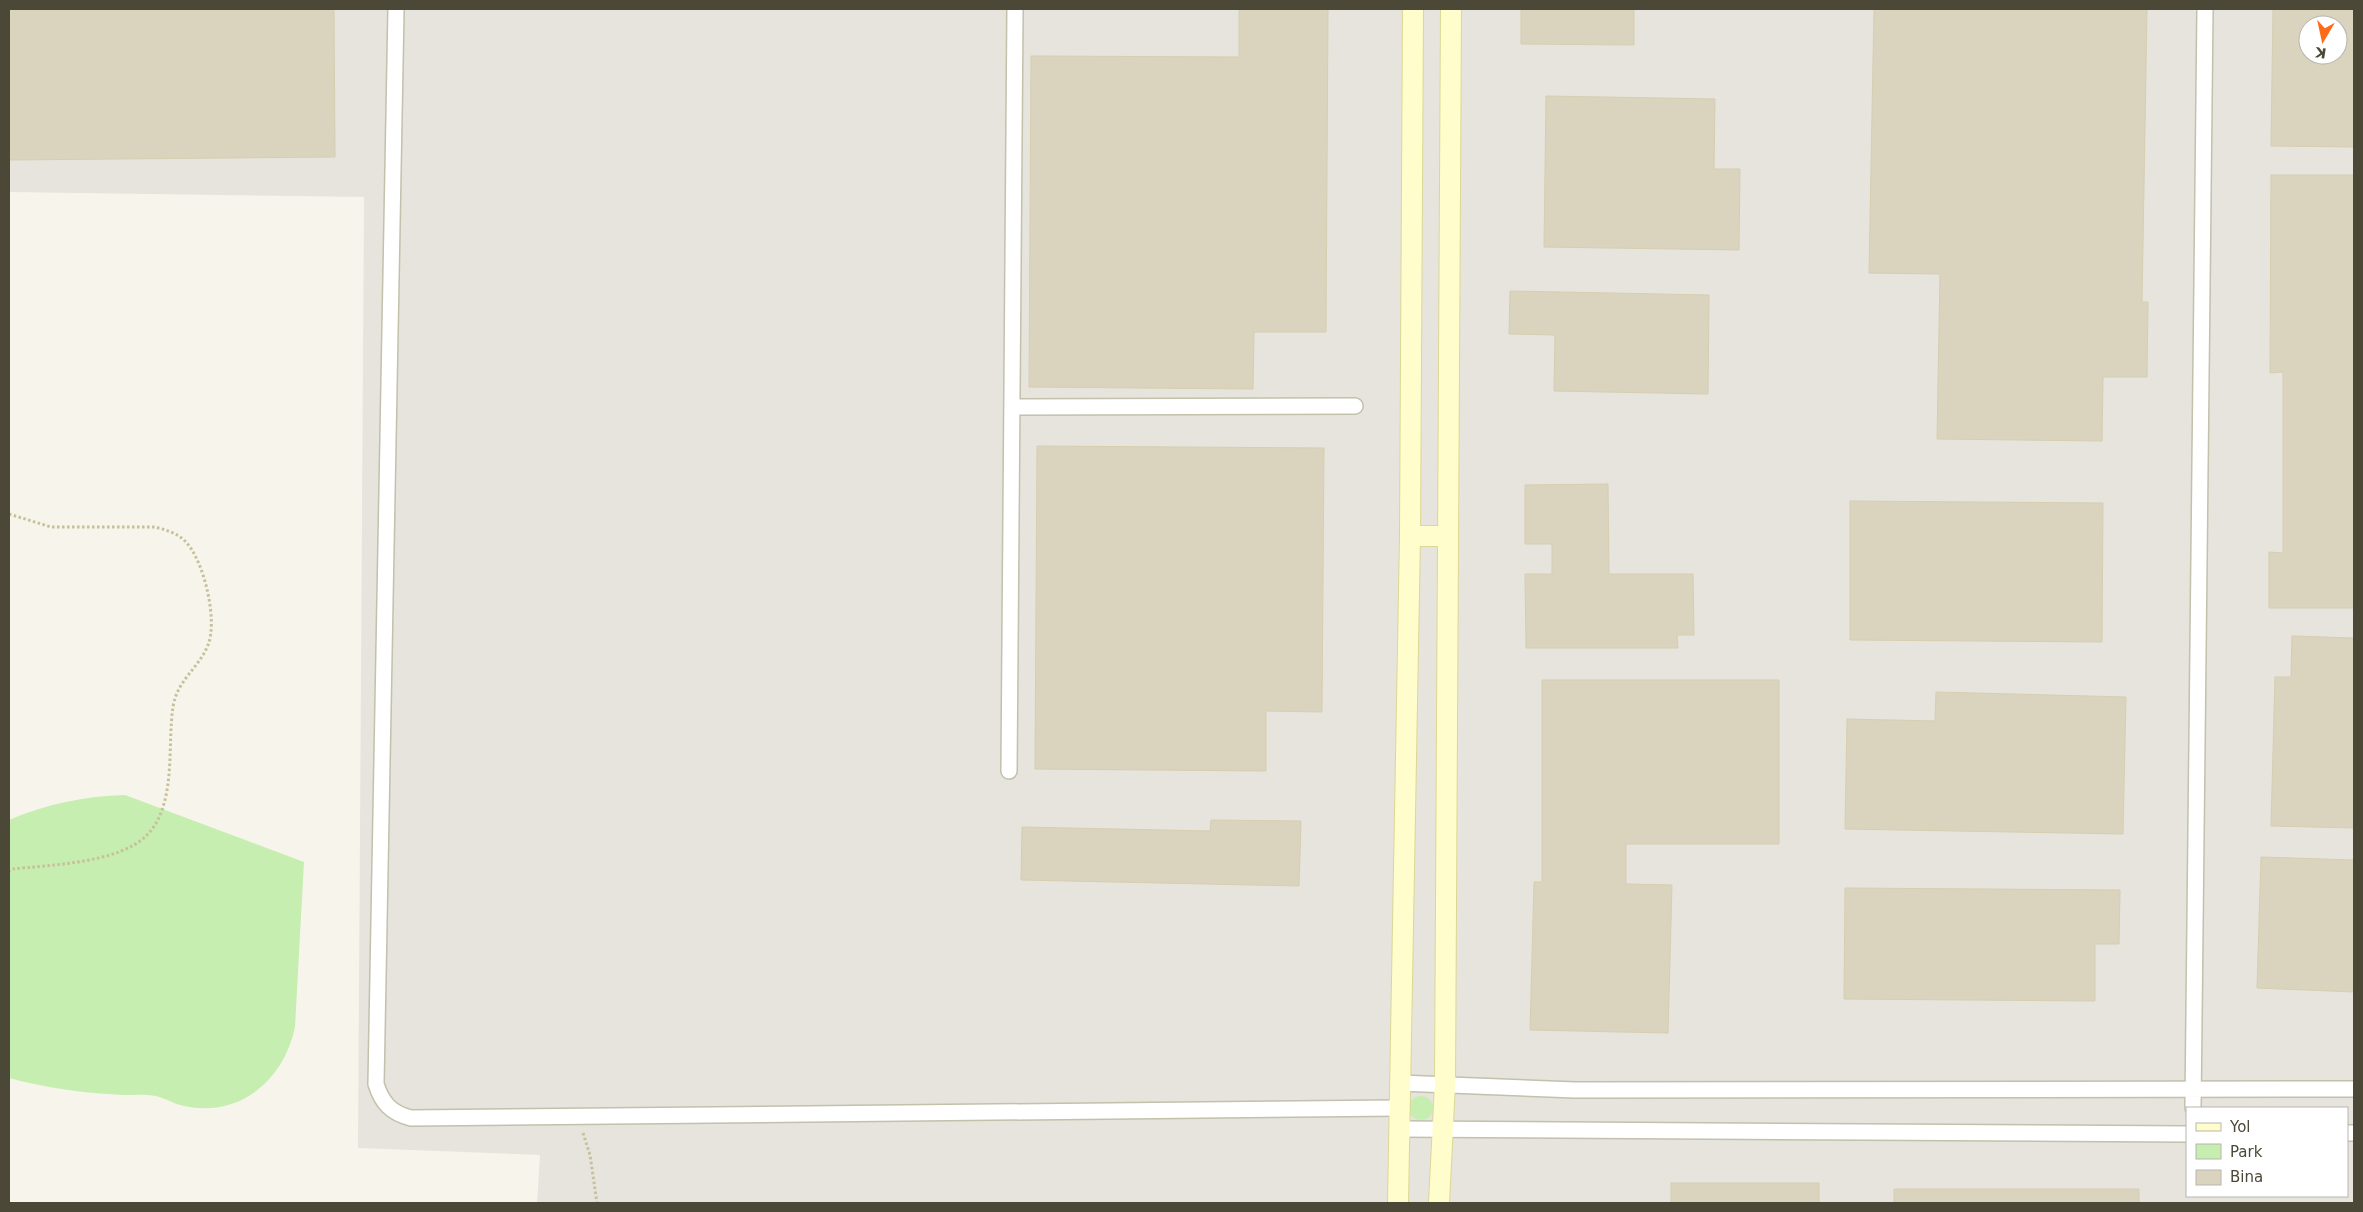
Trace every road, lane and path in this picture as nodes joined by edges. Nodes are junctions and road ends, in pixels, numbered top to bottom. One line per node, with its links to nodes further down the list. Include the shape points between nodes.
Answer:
1 (396, 9): 19 (street, via 376,1084 388,1107 398,1115 411,1118)
2 (1015, 9): 7 (street)
3 (1413, 9): 9 (street)
4 (1451, 9): 10 (street)
5 (2205, 9): 16 (street)
6 (1355, 406): 7 (street)
7 (1012, 407): 11 (street)
8 (9, 514): 12 (path, via 51,527 155,526 171,531 195,554 212,616 208,646 183,680 173,706 171,755 158,821 146,836 130,846 87,861)
9 (1410, 536): 10 (street); 13 (street)
10 (1448, 536): 14 (street)
11 (1009, 771)
12 (9, 871)
13 (1399, 1083): 14 (street); 18 (street)
14 (1444, 1084): 16 (street, via 1575,1090); 21 (street)
15 (2354, 1089): 16 (street)
16 (2193, 1090): 17 (street)
17 (2193, 1107)
18 (1399, 1108): 19 (street); 20 (street)
19 (578, 1116): 23 (path, via 590,1155)
20 (1399, 1129): 21 (street); 24 (street)
21 (1442, 1130): 22 (street); 25 (street)
22 (2186, 1134)
23 (597, 1203)
24 (1398, 1203)
25 (1439, 1203)

